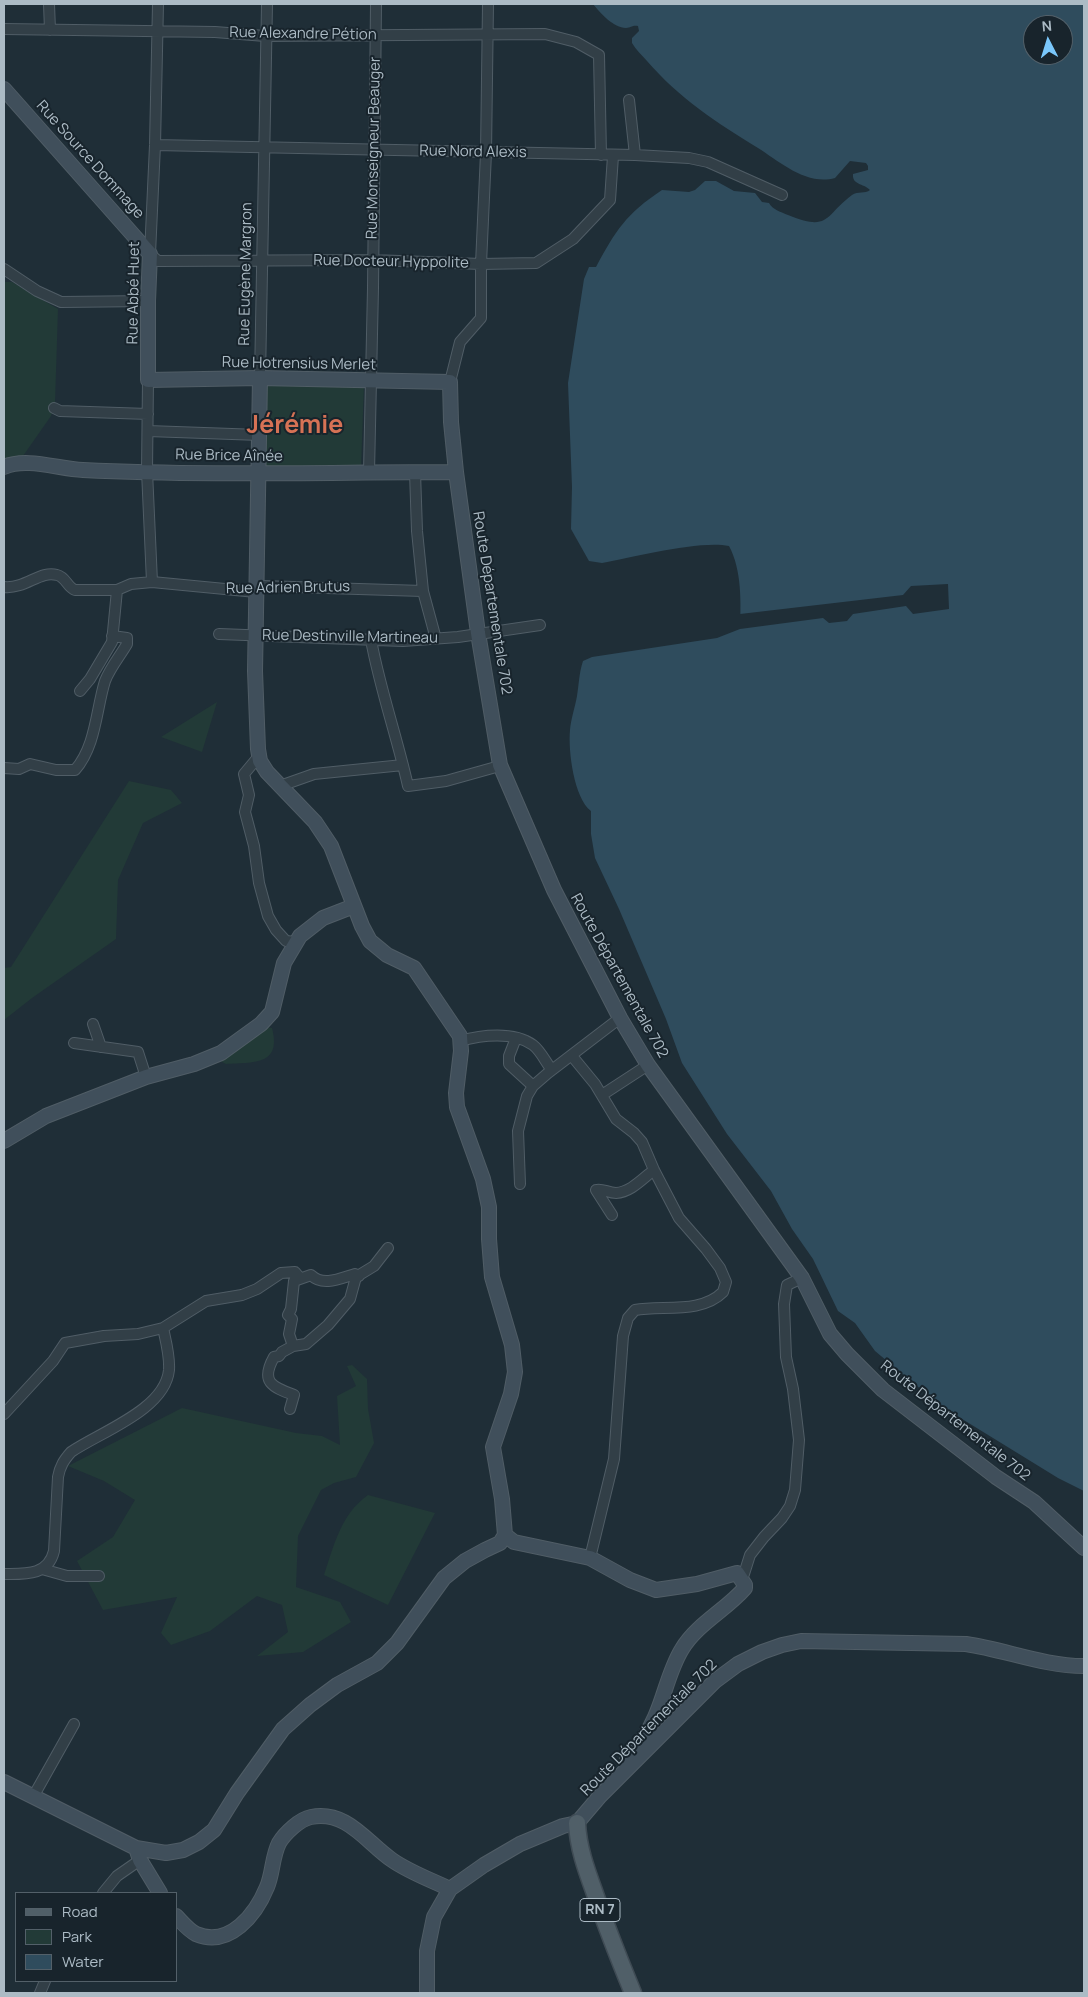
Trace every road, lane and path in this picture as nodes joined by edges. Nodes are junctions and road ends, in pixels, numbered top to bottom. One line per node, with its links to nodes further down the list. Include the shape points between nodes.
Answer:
1 (49, 4): 7 (street)
2 (158, 4): 8 (street, Rue Abbé Huet)
3 (267, 4): 10 (street, Rue Eugène Margron)
4 (376, 4): 11 (street, Rue Monseigneur Beauger)
5 (488, 4): 9 (street)
6 (4, 29): 7 (street, Rue Alexandre Pétion)
7 (50, 30): 8 (street, Rue Alexandre Pétion)
8 (157, 32): 10 (street, Rue Alexandre Pétion); 14 (street, Rue Abbé Huet)
9 (487, 34): 11 (street, Rue Alexandre Pétion); 17 (street); 18 (street, Rue Alexandre Pétion, via 545,34 576,42 599,55)
10 (266, 36): 11 (street, Rue Alexandre Pétion); 15 (street, Rue Eugène Margron)
11 (376, 36): 16 (street, Rue Monseigneur Beauger)
12 (4, 89): 22 (street, Rue Source Dommage)
13 (629, 100): 19 (street)
14 (156, 145): 15 (street, Rue Nord Alexis); 22 (street, Rue Abbé Huet)
15 (265, 148): 16 (street, Rue Nord Alexis); 23 (street, Rue Eugène Margron)
16 (373, 150): 17 (street, Rue Nord Alexis); 24 (street, Rue Monseigneur Beauger)
17 (486, 153): 18 (street, Rue Nord Alexis); 25 (street)
18 (600, 155): 20 (street, Rue Nord Alexis)
19 (635, 155): 20 (street, Rue Nord Alexis); 21 (street, Rue Nord Alexis, via 708,162)
20 (614, 156): 25 (street, Rue Docteur Hyppolite, via 610,200 573,239 536,263)
21 (782, 196)
22 (150, 254): 23 (street, Rue Docteur Hyppolite, via 158,261); 27 (street, Rue Abbé Huet)
23 (262, 260): 24 (street, Rue Docteur Hyppolite); 28 (street, Rue Eugène Margron)
24 (372, 260): 25 (street, Rue Docteur Hyppolite); 30 (street, Rue Monseigneur Beauger)
25 (481, 264): 31 (street, via 481,318 460,342)
26 (4, 269): 27 (street, via 37,291 62,302)
27 (148, 301): 29 (street, Rue Abbé Huet)
28 (260, 378): 29 (street, Rue Hotrensius Merlet); 30 (street, Rue Hotrensius Merlet); 35 (street, Rue Eugène Margron)
29 (148, 380): 33 (street, Rue Abbé Huet)
30 (371, 380): 31 (street, Rue Hotrensius Merlet); 38 (street, Rue Monseigneur Beauger)
31 (450, 382): 40 (street, Route Départementale 702)
32 (54, 408): 33 (street, via 60,411)
33 (148, 414): 34 (street, Rue Abbé Huet)
34 (148, 431): 35 (street); 37 (street, Rue Abbé Huet)
35 (260, 434): 41 (street, Rue Eugène Margron)
36 (4, 467): 37 (street, Rue Brice Aînée, via 17,463 81,470)
37 (147, 472): 41 (street, Rue Brice Aînée); 42 (street, Rue Abbé Huet)
38 (369, 472): 39 (street, Rue Brice Aînée); 41 (street, Rue Brice Aînée)
39 (415, 472): 40 (street, Rue Brice Aînée); 45 (street)
40 (456, 472): 48 (street, Route Départementale 702)
41 (259, 473): 46 (street, Rue Eugène Margron)
42 (152, 582): 44 (street, Rue Adrien Brutus, via 131,584); 46 (street, Rue Adrien Brutus)
43 (4, 587): 44 (street, Rue Adrien Brutus, via 25,585 42,575 51,574 63,578 75,590)
44 (117, 590): 51 (street)
45 (423, 591): 46 (street, Rue Adrien Brutus, via 262,586); 52 (street)
46 (256, 592): 50 (street, Rue Eugène Margron)
47 (540, 625): 48 (street, Rue Destinville Martineau)
48 (478, 633): 52 (street, Rue Destinville Martineau); 56 (street, Route Départementale 702)
49 (219, 634): 50 (street, Rue Destinville Martineau)
50 (255, 635): 53 (street, Rue Destinville Martineau); 55 (street, Rue Eugène Margron)
51 (112, 636): 54 (street, via 112,642); 58 (street, via 127,638 127,644 106,678 94,730 82,762 75,770 56,770 30,764 19,769)
52 (436, 639): 53 (street, Rue Destinville Martineau)
53 (371, 640): 57 (street)
54 (80, 691)
55 (259, 756): 59 (street, via 266,772); 61 (street, via 244,774 249,795 245,812 268,916 286,941)
56 (500, 765): 57 (street, via 446,781 408,786); 62 (street, Route Départementale 702, via 554,890)
57 (403, 766): 59 (street, via 314,774)
58 (4, 768)
59 (280, 786): 60 (street, via 315,822 331,846)
60 (354, 906): 61 (street, via 323,918); 65 (street, via 370,941 387,955 414,968 452,1023)
61 (296, 942): 71 (street, via 284,963 272,1012 262,1024 221,1054)
62 (620, 1018): 68 (street); 69 (street, Route Départementale 702)
63 (93, 1024): 67 (street)
64 (516, 1038): 65 (street, via 473,1037); 70 (street, via 535,1046); 72 (street, via 509,1064)
65 (460, 1041): 86 (street, via 457,1107 483,1179 489,1207 492,1277 512,1345 515,1372 493,1447)
66 (74, 1043): 67 (street)
67 (101, 1047): 71 (street, via 138,1052)
68 (572, 1056): 70 (street); 73 (street)
69 (648, 1065): 73 (street); 81 (street, Route Départementale 702)
70 (552, 1070): 72 (street)
71 (146, 1077): 74 (street, via 46,1116)
72 (533, 1086): 76 (street, via 527,1096 518,1131)
73 (602, 1095): 75 (street, via 616,1119 642,1142)
74 (4, 1141)
75 (654, 1170): 77 (street, via 627,1190 614,1193 596,1190); 88 (street, via 679,1218 720,1268 726,1282 717,1298 710,1302 635,1310 628,1318 623,1336 614,1459)
76 (520, 1184)
77 (612, 1215)
78 (388, 1248): 79 (street, via 374,1266)
79 (358, 1276): 80 (street, via 324,1281 311,1275); 83 (street, via 350,1298 328,1325 306,1344)
80 (300, 1278): 82 (street, via 295,1272 281,1273 242,1295 206,1301); 83 (street, via 294,1281 288,1315 292,1319 289,1334)
81 (802, 1278): 87 (street, Route Départementale 702, via 830,1334 883,1390 996,1477 1034,1502); 90 (street, via 787,1286 784,1304 786,1357 799,1440 795,1490 782,1518 750,1555 744,1574)
82 (163, 1328): 85 (street, via 65,1343 53,1361); 89 (street, via 169,1367 159,1394 138,1412 64,1459 58,1477 54,1552 51,1562)
83 (293, 1346): 84 (street, via 274,1357 268,1370 270,1384 274,1388 294,1395)
84 (290, 1409)
85 (4, 1414)
86 (505, 1535): 88 (street, via 514,1542); 99 (street, via 500,1543 465,1561 444,1578 397,1643 377,1662 337,1685 283,1729 214,1830 184,1850)
87 (1084, 1548)
88 (590, 1558): 90 (street, via 656,1590 697,1584)
89 (42, 1570): 91 (street); 92 (street, via 67,1576)
90 (736, 1572): 95 (street, via 746,1588 695,1632 682,1649 655,1718 638,1746 621,1765 618,1772)
91 (4, 1574)
92 (99, 1576)
93 (1084, 1666): 95 (street, Route Départementale 702, via 1047,1663 966,1644 801,1641 782,1645 738,1664 715,1681)
94 (74, 1724): 97 (street)
95 (621, 1775): 98 (street, Route Départementale 702)
96 (4, 1782): 97 (street)
97 (33, 1797): 99 (street)
98 (576, 1823): 100 (street, Route Départementale 702, via 520,1844); 105 (main road, RN 7, via 583,1859 610,1939)
99 (138, 1854): 101 (street); 102 (street)
100 (450, 1889): 103 (street, via 392,1861 348,1823 329,1816 309,1817 280,1841 259,1906 246,1922 226,1934 206,1936 196,1934); 104 (street, Route Départementale 702, via 434,1917 427,1951)
101 (104, 1892)
102 (159, 1892)
103 (178, 1918)
104 (426, 1993)
105 (633, 1993)

